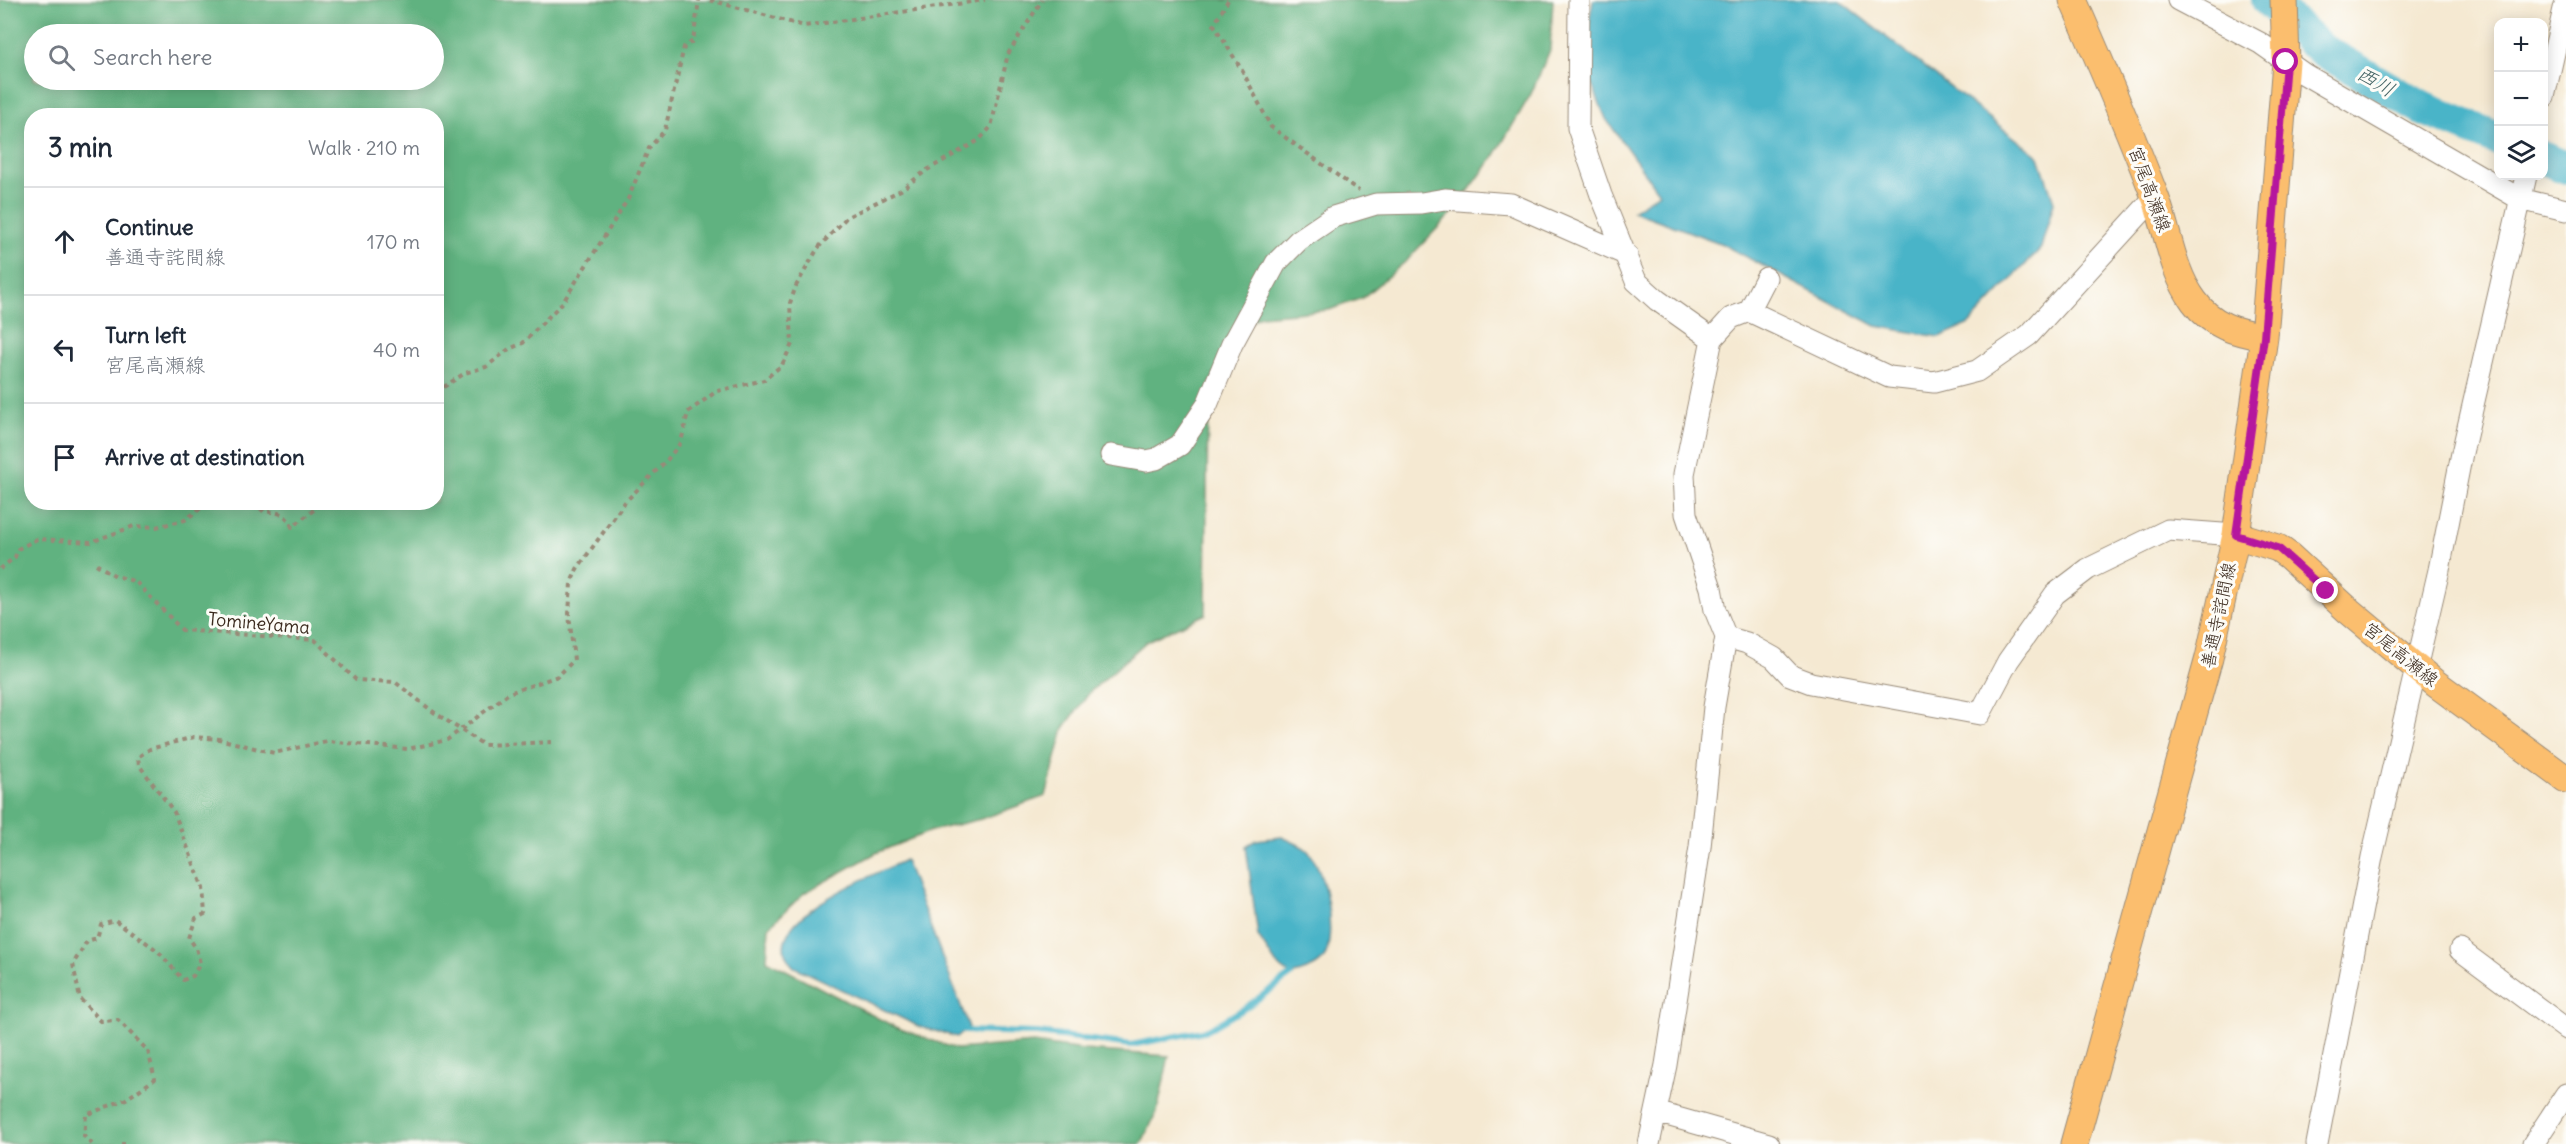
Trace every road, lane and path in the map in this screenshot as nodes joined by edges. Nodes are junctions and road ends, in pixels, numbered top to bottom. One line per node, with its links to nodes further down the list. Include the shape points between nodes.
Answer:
1 (699, 0): 23 (path, via 693,41 684,47 665,130 649,148 628,199 564,302 523,343 486,367 465,373)
2 (710, 0): 3 (path, via 804,26)
3 (985, 0)
4 (1042, 0): 33 (path, via 1008,54 991,127 979,140 901,190 847,217 819,248 796,286 790,303 792,344 782,366 764,380 717,391 687,412 681,442 596,540 571,583 574,660 558,676 509,693)
5 (1227, 0): 16 (path, via 1214,25 1271,127)
6 (1579, 0): 18 (street, via 1578,128)
7 (2073, 0): 14 (main road, 宮尾高瀬線)
8 (2178, 0): 11 (street)
9 (2284, 0): 11 (main road, 善通寺詫間線)
10 (2566, 0): 12 (street)
11 (2286, 62): 15 (street); 21 (main road, 善通寺詫間線)
12 (2548, 79)
13 (2525, 180): 15 (street)
14 (2155, 197): 20 (street, via 2029,335 1977,371 1934,382 1889,377); 21 (main road, 宮尾高瀬線, via 2180,277 2194,301 2213,321 2232,331)
15 (2520, 199): 17 (street); 32 (street)
16 (1376, 204): 18 (street, via 1445,199 1511,204); 24 (street, via 1333,217 1299,240 1276,263 1232,344 1208,405 1180,445 1146,461)
17 (2566, 210)
18 (1627, 255): 22 (street, via 1636,281)
19 (1766, 278): 20 (street)
20 (1749, 311): 22 (street, via 1731,318)
21 (2264, 337): 28 (main road, 善通寺詫間線)
22 (1712, 339): 31 (street, via 1684,474 1686,513)
23 (444, 387)
24 (1111, 455)
25 (198, 510): 30 (path, via 185,519 156,527 134,526 91,542 37,539 18,549 15,557)
26 (262, 510): 27 (path, via 276,511 288,518 292,527)
27 (314, 510)
28 (2236, 535): 31 (street, via 2168,530 2088,569 2055,594 2008,662 1980,714 1811,683 1790,675 1774,657); 32 (main road, 宮尾高瀬線, via 2278,548 2289,556); 43 (main road, 善通寺詫間線, via 2210,658)
29 (96, 564): 33 (path, TomineYama, via 136,582 182,630 315,640 356,680 394,682)
30 (0, 569)
31 (1726, 637): 39 (street, via 1714,707 1700,847)
32 (2416, 666): 35 (main road, 宮尾高瀬線); 44 (street, via 2372,857)
33 (461, 730): 34 (path, TomineYama, via 484,745); 40 (path, via 447,740 408,749 327,741 274,753 194,737 150,749 138,757 139,765 174,812 202,888 205,914 196,918 189,938 200,963 193,976 183,980 158,951 115,920 101,924 97,938 87,941 73,964 80,999 101,1021 118,1020 148,1051 155,1079 126,1099 86,1116 84,1136)
34 (553, 742)
35 (2566, 779)
36 (2460, 950): 37 (street)
37 (2566, 1029)
38 (2566, 1094): 45 (street)
39 (1656, 1112): 41 (street); 42 (street)
40 (93, 1144)
41 (1649, 1144)
42 (1769, 1144)
43 (2074, 1144)
44 (2317, 1144)
45 (2533, 1144)

